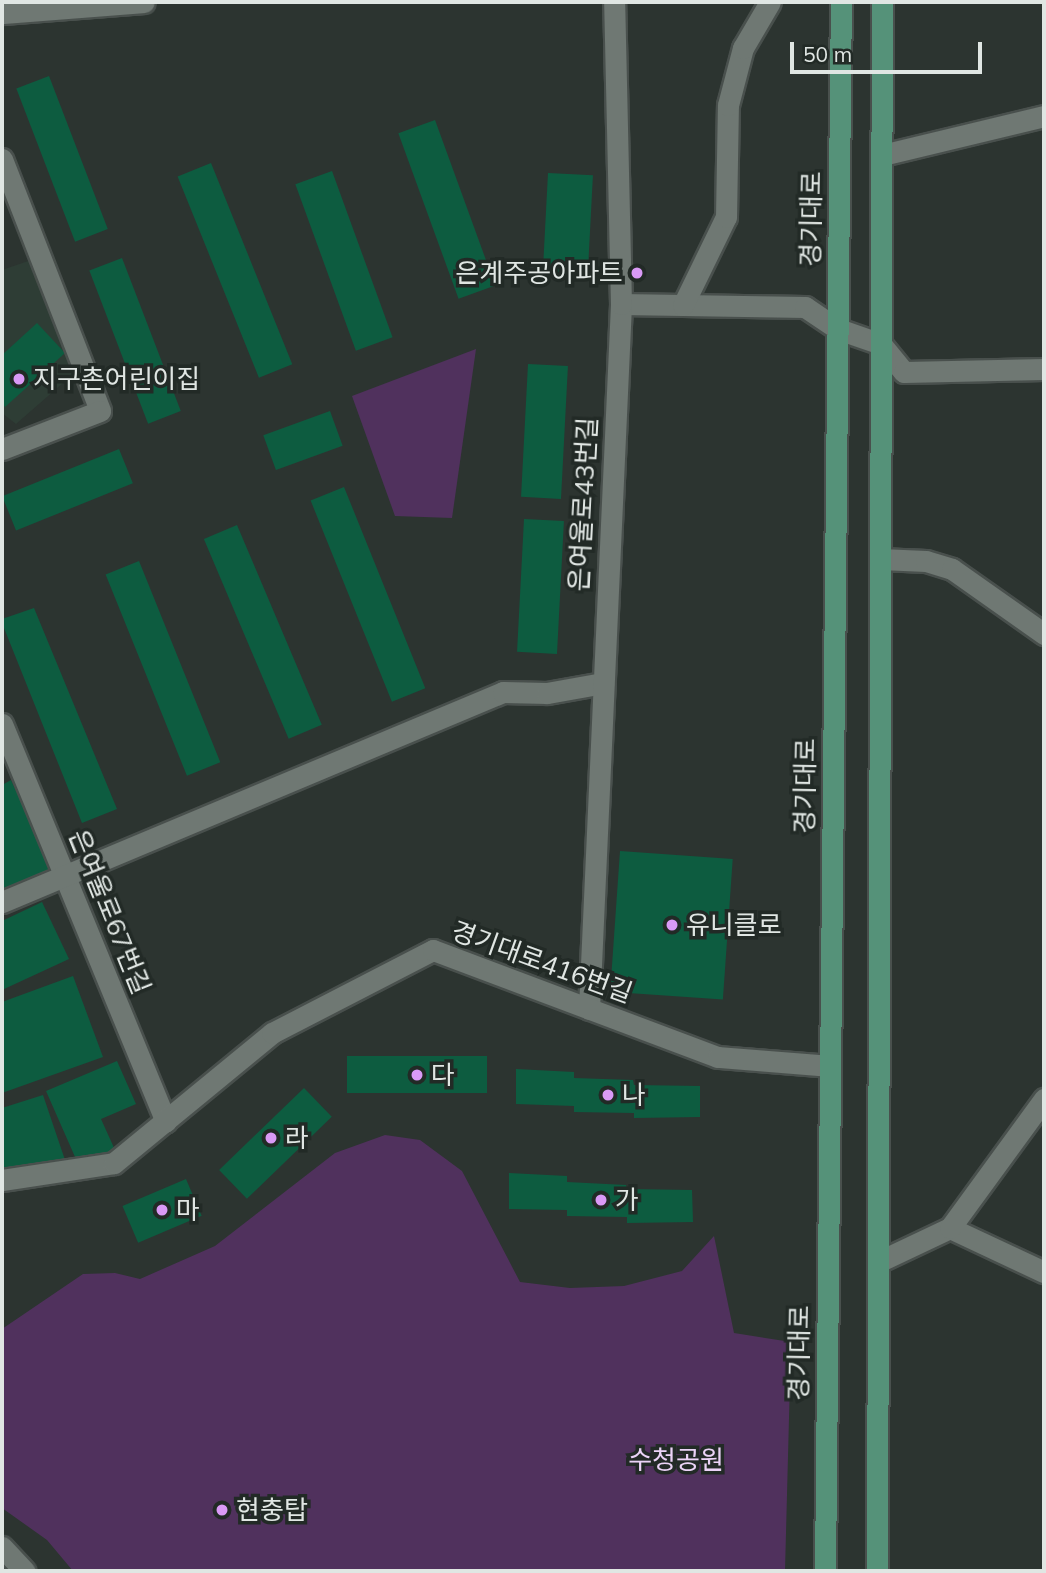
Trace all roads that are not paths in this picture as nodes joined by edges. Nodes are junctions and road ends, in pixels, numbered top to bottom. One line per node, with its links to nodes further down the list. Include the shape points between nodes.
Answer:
1 (144, 2): 6 (street)
2 (614, 2): 11 (street, 은여울로43번길)
3 (770, 2): 12 (street, via 743,48 728,105 726,217)
4 (841, 2): 13 (main road, 경기대로)
5 (882, 2): 8 (main road)
6 (2, 13)
7 (1044, 116): 8 (street)
8 (882, 155): 14 (main road)
9 (2, 159): 10 (street)
10 (12, 210): 16 (street, via 100,411)
11 (621, 304): 12 (street); 19 (street, 은여울로43번길)
12 (683, 306): 13 (street, via 806,307)
13 (838, 329): 14 (street); 24 (main road, 경기대로)
14 (881, 344): 15 (street, via 904,372); 17 (main road)
15 (1044, 369)
16 (2, 449)
17 (880, 559): 18 (street, via 926,561 952,569); 29 (main road)
18 (1044, 634)
19 (603, 683): 21 (street, via 547,692 503,692); 23 (street, 은여울로43번길)
20 (2, 724): 21 (street, 은여울로67번길)
21 (64, 875): 22 (street); 26 (street, 은여울로67번길)
22 (2, 902)
23 (589, 1009): 24 (street, 경기대로416번길, via 718,1057); 26 (street, 경기대로416번길, via 433,950 272,1033)
24 (830, 1066): 33 (main road, 경기대로)
25 (1044, 1099): 28 (street)
26 (166, 1121): 27 (street, 경기대로416번길, via 114,1163)
27 (2, 1180)
28 (950, 1228): 29 (street); 30 (street)
29 (878, 1262): 34 (main road)
30 (1044, 1272)
31 (2, 1547): 32 (street)
32 (24, 1571)
33 (825, 1571)
34 (877, 1571)

